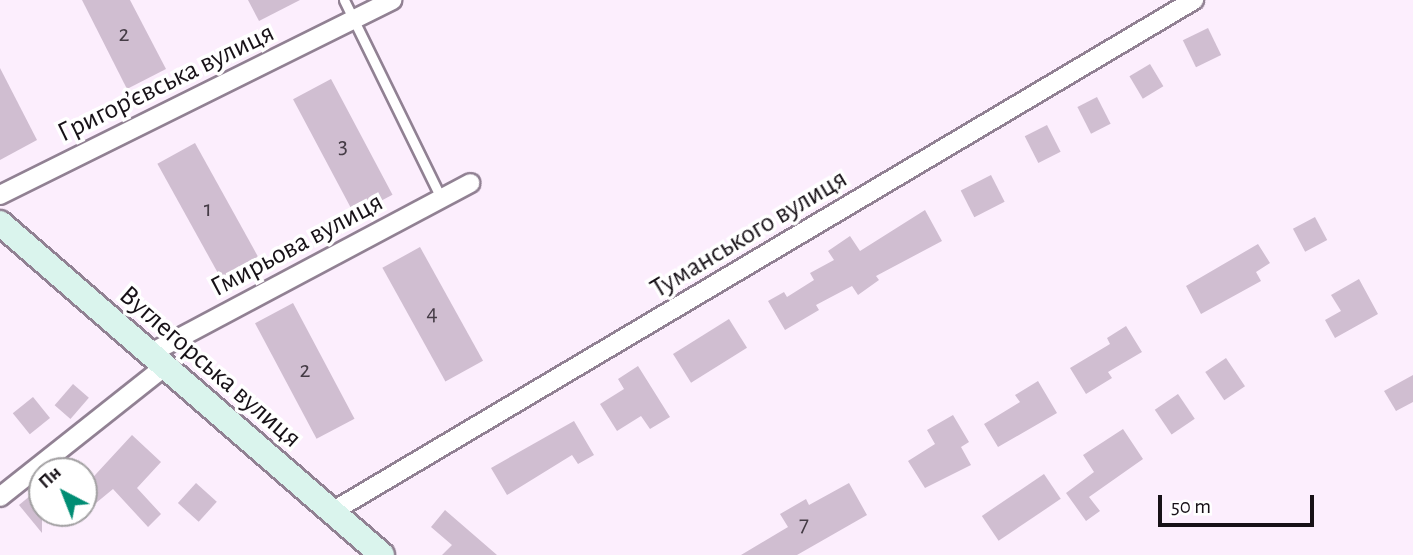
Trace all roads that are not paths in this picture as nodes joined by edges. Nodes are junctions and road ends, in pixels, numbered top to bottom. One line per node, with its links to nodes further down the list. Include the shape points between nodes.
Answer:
1 (344, 0): 4 (lane)
2 (392, 0): 4 (street, Григор’євська вулиця)
3 (1194, 0): 11 (street, Туманського вулиця)
4 (354, 19): 6 (street, Григор’євська вулиця); 7 (lane)
5 (470, 183): 7 (street, Гмирьова вулиця)
6 (0, 195)
7 (441, 198): 9 (street, Гмирьова вулиця)
8 (0, 223): 9 (main road, Вуглегорська вулиця)
9 (157, 361): 10 (street, Гмирьова вулиця); 11 (main road, Вуглегорська вулиця)
10 (0, 497)
11 (330, 513): 12 (main road, Вуглегорська вулиця)
12 (382, 555)

